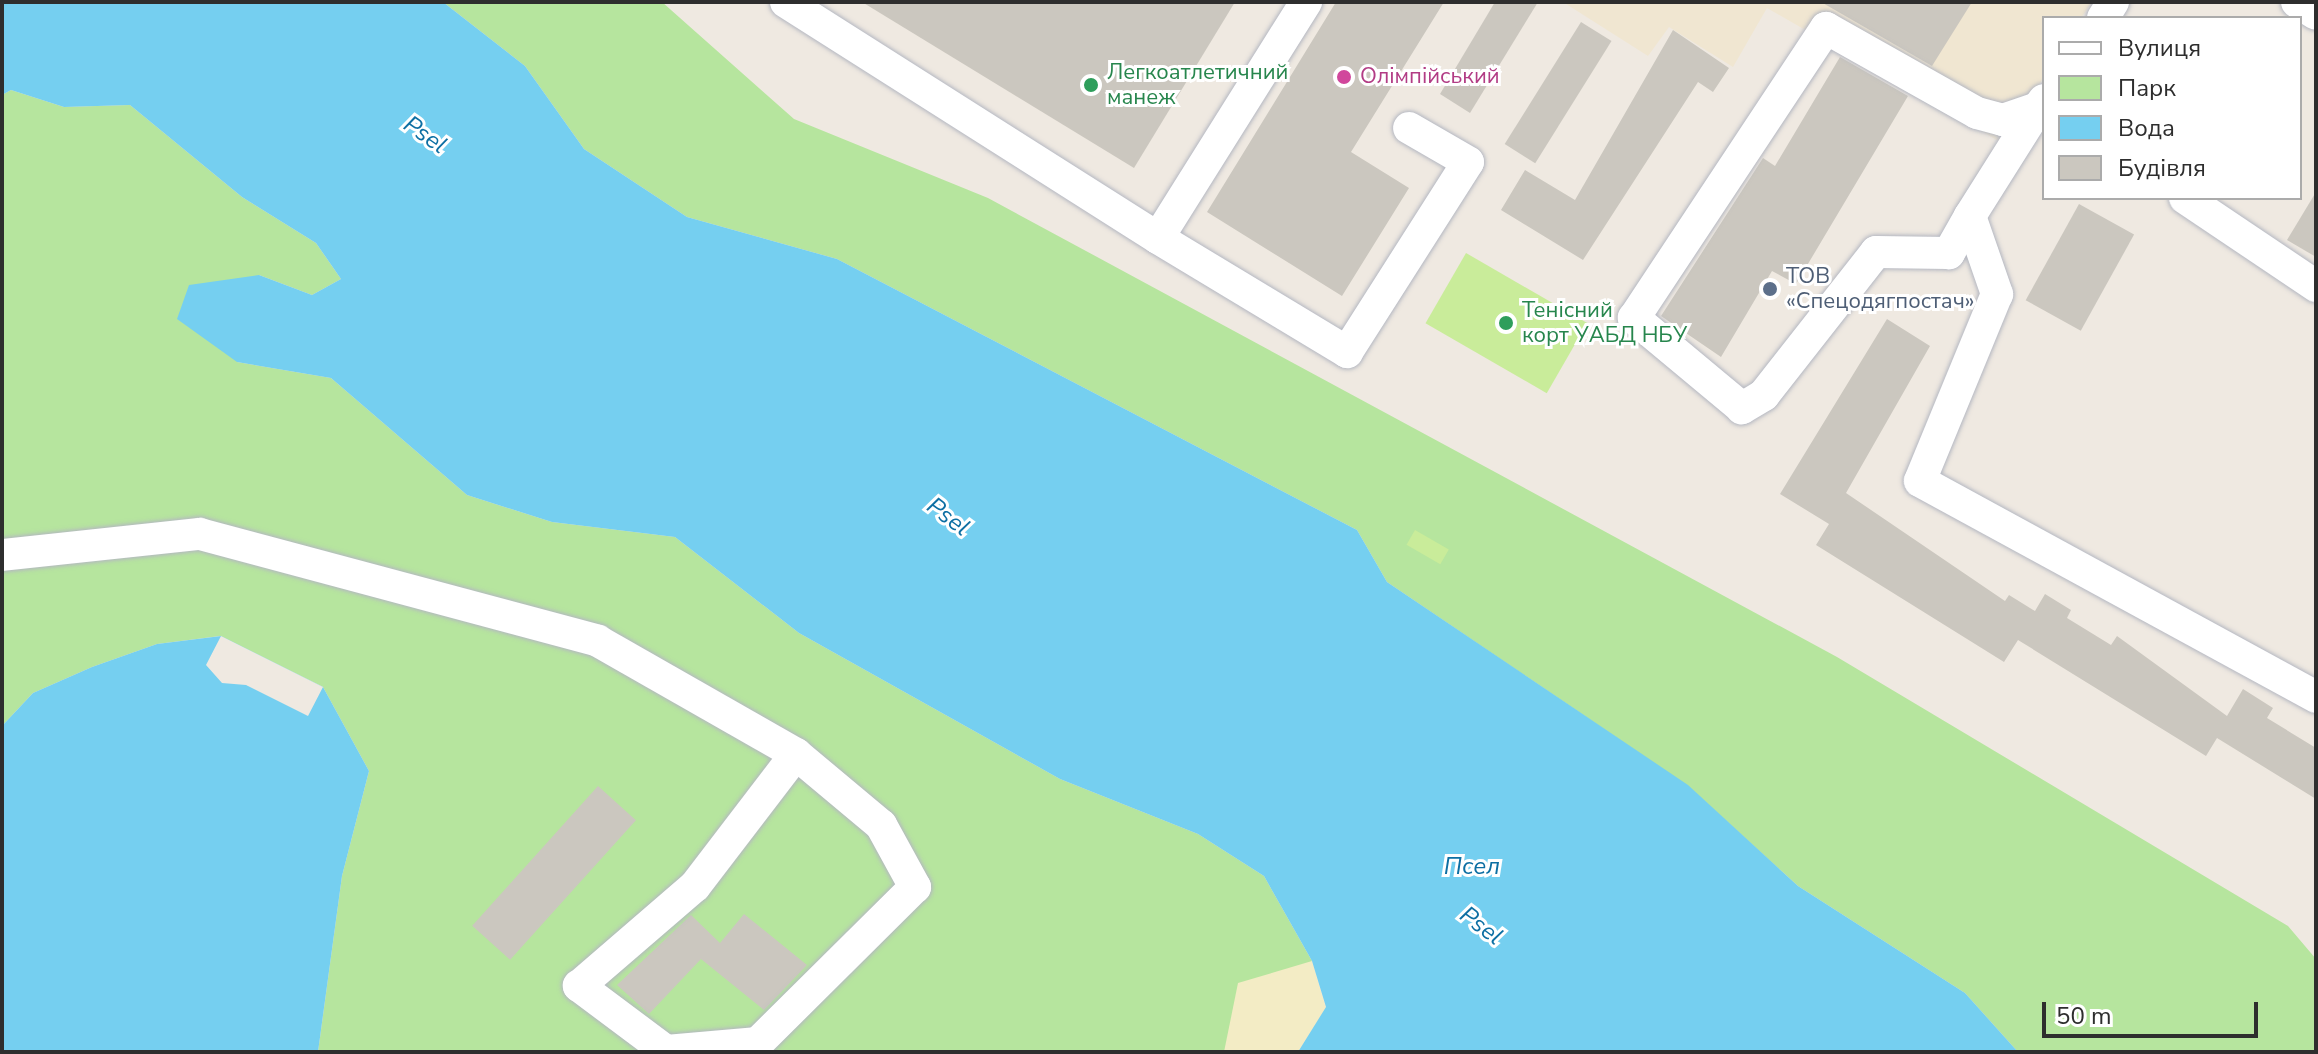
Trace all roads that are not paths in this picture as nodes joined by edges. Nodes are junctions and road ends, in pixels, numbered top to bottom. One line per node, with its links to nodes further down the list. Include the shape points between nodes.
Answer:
1 (786, 2): 9 (street)
2 (1306, 2): 9 (street)
3 (2297, 2): 4 (street)
4 (2316, 14)
5 (2042, 107): 8 (street); 8 (street, via 2003,120 1977,113 1826,28 1634,318 1742,408 1764,395 1876,252 1949,253)
6 (1409, 128): 9 (street, via 1468,162 1347,352)
7 (2188, 200): 10 (street)
8 (1970, 216): 12 (street, via 1997,294 1920,481)
9 (1158, 238)
10 (2316, 286)
11 (2, 555): 13 (street, via 200,534 598,641)
12 (2316, 697)
13 (796, 754): 13 (street, via 881,825 915,887 758,1043 666,1051 579,986 695,886)

